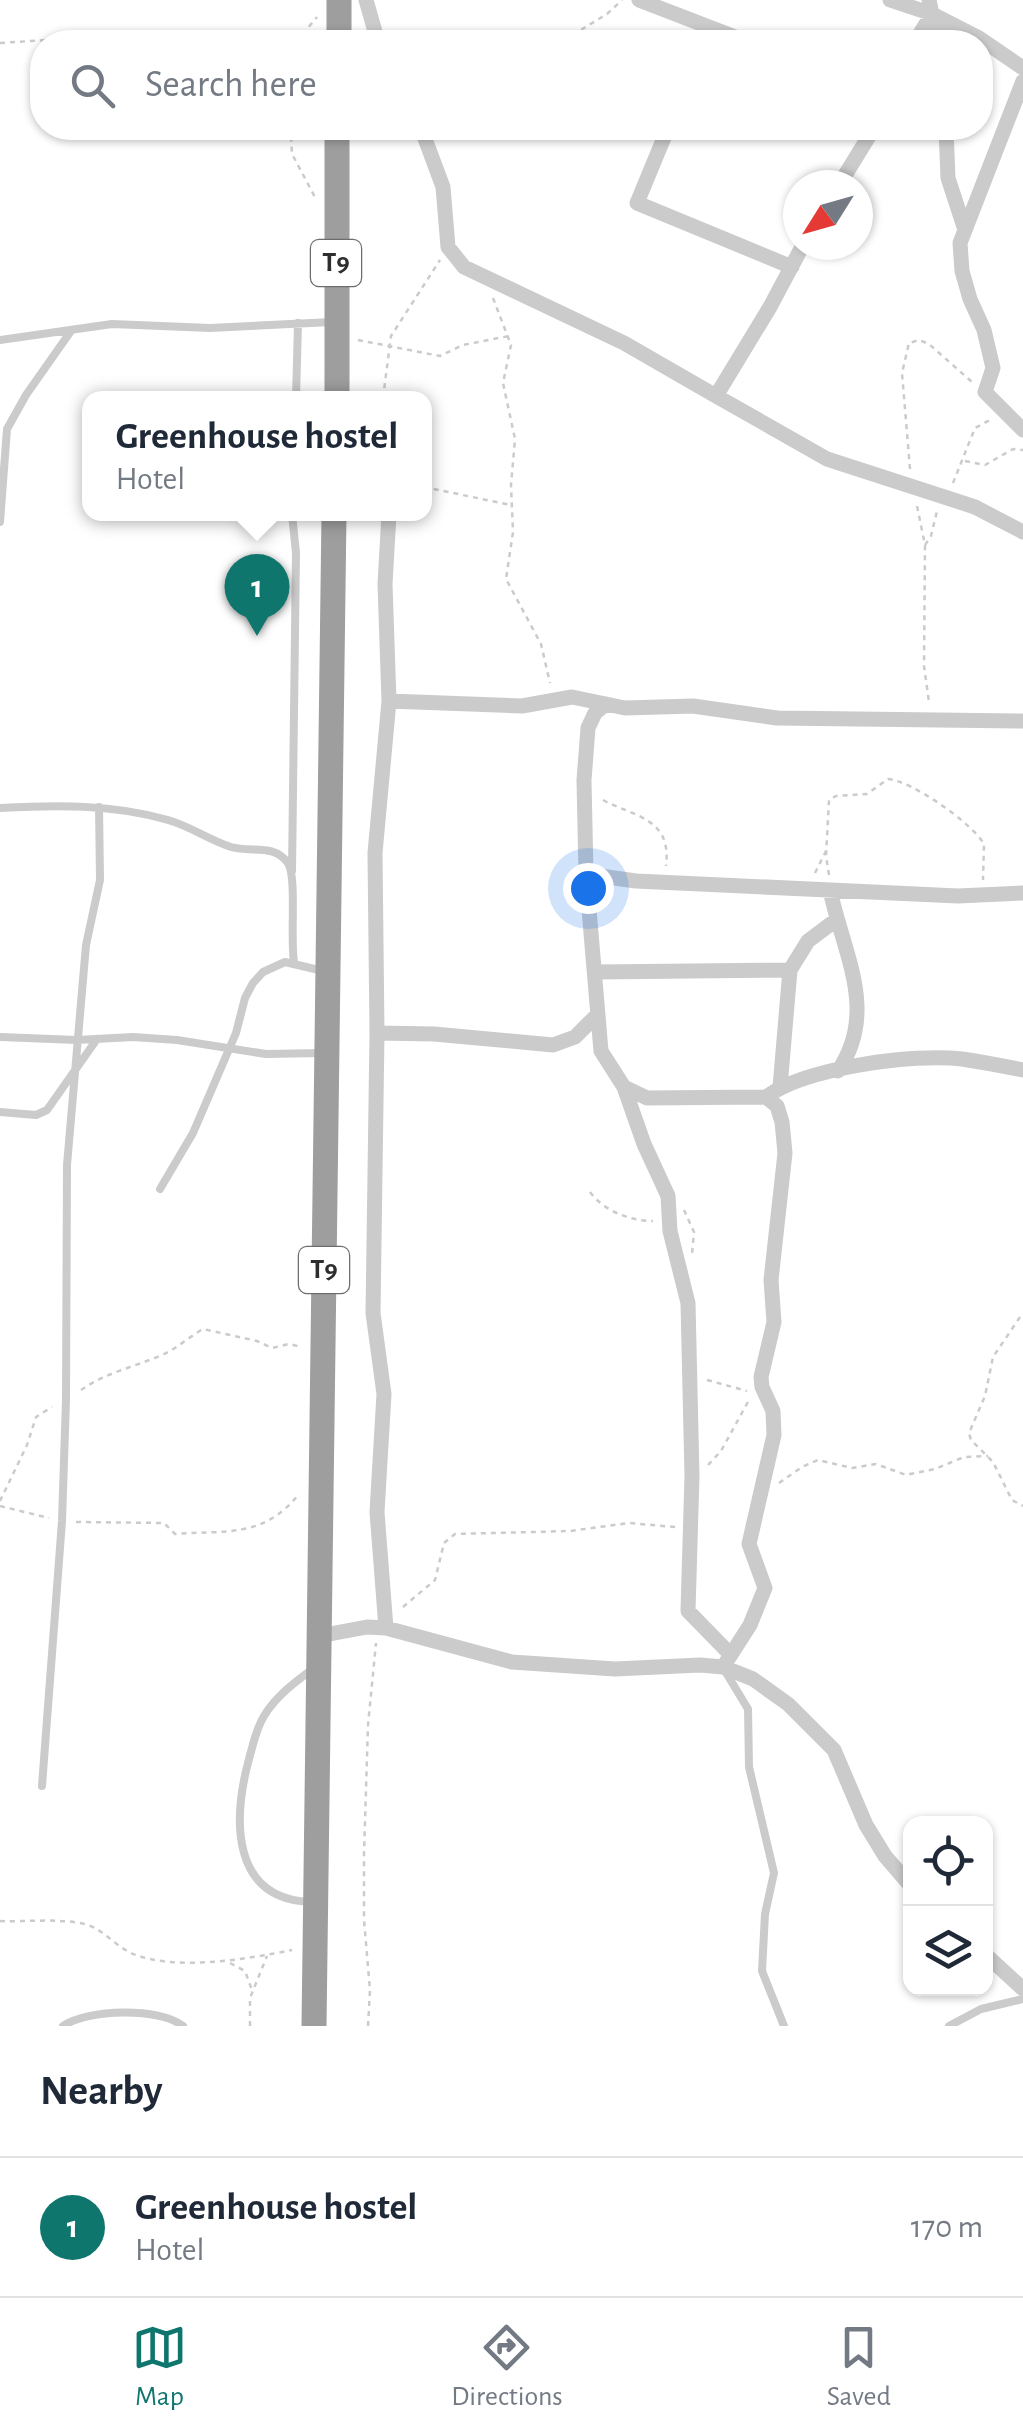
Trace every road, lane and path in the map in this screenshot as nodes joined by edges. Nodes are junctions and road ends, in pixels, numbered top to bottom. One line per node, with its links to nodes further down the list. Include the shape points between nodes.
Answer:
1 (366, 0): 8 (street)
2 (622, 0): 9 (path)
3 (639, 0): 10 (street)
4 (890, 0): 6 (street)
5 (331, 6): 7 (path)
6 (931, 7): 11 (street); 12 (street)
7 (308, 30)
8 (375, 30)
9 (581, 30)
10 (697, 30)
11 (920, 30)
12 (966, 30)
13 (30, 41): 14 (path)
14 (0, 44)
15 (993, 48): 16 (street)
16 (1023, 68)
17 (1023, 81): 26 (street)
18 (291, 140): 25 (path, via 315,198)
19 (338, 140): 25 (highway, T9)
20 (425, 140): 27 (street, via 443,187)
21 (663, 140): 29 (street, via 638,203)
22 (867, 140): 24 (street)
23 (946, 140): 26 (street, via 948,178)
24 (848, 170)
25 (336, 224): 32 (highway, T9)
26 (964, 227): 40 (street, via 962,271 993,368)
27 (448, 248): 30 (street); 36 (path)
28 (795, 260): 29 (street)
29 (792, 266): 41 (street)
30 (479, 274): 34 (path); 41 (street, via 624,342)
31 (298, 323): 32 (lane); 33 (lane); 37 (lane)
32 (336, 328): 36 (path); 38 (highway, T9)
33 (72, 330): 35 (lane); 53 (lane, via 7,430)
34 (508, 336): 36 (path, via 440,356); 49 (path, via 504,383 516,439)
35 (0, 340)
36 (387, 346): 39 (path)
37 (296, 391)
38 (337, 391)
39 (384, 391)
40 (985, 392): 42 (street); 46 (path, via 929,344 908,343 902,373)
41 (716, 396): 46 (street, via 826,458)
42 (1008, 417): 43 (street); 45 (path, via 975,428)
43 (1023, 430)
44 (1023, 450): 45 (path, via 1013,448 984,465)
45 (963, 460): 48 (path)
46 (910, 486): 48 (street); 55 (path)
47 (432, 488): 49 (path)
48 (942, 497): 54 (street); 55 (path)
49 (512, 505): 56 (path, via 506,579 541,644)
50 (293, 521): 65 (lane)
51 (334, 521): 75 (highway, T9)
52 (389, 521): 57 (street)
53 (0, 522)
54 (1023, 532)
55 (925, 545): 59 (path, via 924,666)
56 (552, 699): 57 (street, via 522,706); 58 (street)
57 (389, 701): 78 (street, via 376,853)
58 (606, 704): 59 (street, via 799,719); 61 (street, via 588,728)
59 (933, 718): 60 (street)
60 (1023, 721)
61 (584, 780): 66 (street); 67 (path, via 600,798 654,824 666,847)
62 (99, 807): 63 (lane); 65 (lane, via 170,820 235,848 267,849); 81 (lane, via 100,880)
63 (0, 808)
64 (827, 849): 68 (path); 69 (path); 71 (path, via 832,797 861,796 882,780 903,781 981,837)
65 (292, 871): 73 (lane)
66 (586, 874): 67 (street); 76 (street)
67 (663, 882): 68 (street)
68 (808, 888): 69 (street)
69 (830, 890): 71 (street); 72 (street)
70 (1023, 893): 71 (street)
71 (983, 896)
72 (836, 920): 74 (street, via 808,941); 87 (street, via 855,982 858,1019)
73 (294, 962): 75 (lane); 83 (lane, via 274,965 252,983)
74 (790, 970): 76 (street); 90 (street)
75 (327, 972): 85 (highway, T9)
76 (596, 972): 77 (street)
77 (597, 1015): 82 (street, via 575,1037); 84 (street)
78 (378, 1033): 82 (street); 107 (street, via 373,1313 384,1394 377,1512)
79 (0, 1037): 81 (lane)
80 (97, 1039): 81 (lane); 83 (lane); 88 (lane)
81 (76, 1040): 88 (lane)
82 (554, 1045): 84 (street)
83 (229, 1048): 85 (lane); 92 (lane, via 193,1133)
84 (601, 1051): 89 (street)
85 (326, 1053): 96 (highway, T9)
86 (1023, 1070): 87 (street, via 936,1058)
87 (838, 1071): 90 (street)
88 (73, 1073): 91 (lane, via 47,1110); 98 (lane)
89 (624, 1086): 90 (street, via 670,1100); 94 (street, via 668,1196)
90 (773, 1092): 102 (street, via 785,1154 771,1280 774,1322 761,1377 774,1435)
91 (0, 1112)
92 (160, 1189)
93 (590, 1192): 94 (path, via 606,1208)
94 (670, 1232): 97 (street, via 688,1303)
95 (1020, 1317): 99 (path, via 994,1357 968,1433)
96 (324, 1350): 98 (path, via 272,1348 203,1329); 108 (highway, T9)
97 (689, 1371): 100 (street); 100 (path, via 754,1391 720,1451)
98 (66, 1400): 103 (path, via 36,1417); 105 (lane)
99 (988, 1456): 102 (path, via 906,1474 876,1464 852,1468 818,1460); 104 (path, via 1012,1500)
100 (692, 1476): 106 (street)
101 (300, 1492): 105 (path, via 270,1520 236,1533 176,1534 164,1523)
102 (760, 1497): 109 (street, via 750,1544 766,1588)
103 (0, 1503): 105 (path)
104 (1023, 1506)
105 (62, 1521): 111 (lane)
106 (692, 1524): 107 (path, via 454,1534 444,1543 435,1580); 109 (street, via 688,1610)
107 (386, 1623): 108 (street); 109 (street, via 512,1662 567,1668); 126 (path, via 377,1640 368,1726)
108 (319, 1636): 110 (highway, T9)
109 (727, 1661): 112 (street, via 818,1730 834,1750 866,1825); 127 (lane, via 748,1709 749,1767 774,1873 762,1970)
110 (319, 1664): 113 (highway, T9); 113 (lane, via 264,1716 244,1777 238,1824 243,1853 263,1884 284,1899)
111 (42, 1786)
112 (903, 1875)
113 (315, 1902): 115 (highway, T9)
114 (0, 1921): 117 (path, via 79,1923 142,1956)
115 (314, 1947): 116 (path); 125 (highway, T9)
116 (267, 1956): 117 (path); 120 (path)
117 (228, 1962): 120 (path, via 245,1972)
118 (993, 1962): 119 (street)
119 (1023, 1989)
120 (253, 1991): 124 (path)
121 (1023, 1998): 128 (lane)
122 (63, 2026): 123 (lane, via 107,2014 155,2014)
123 (182, 2026)
124 (250, 2026)
125 (314, 2026)
126 (368, 2026)
127 (784, 2026)
128 (949, 2026)

